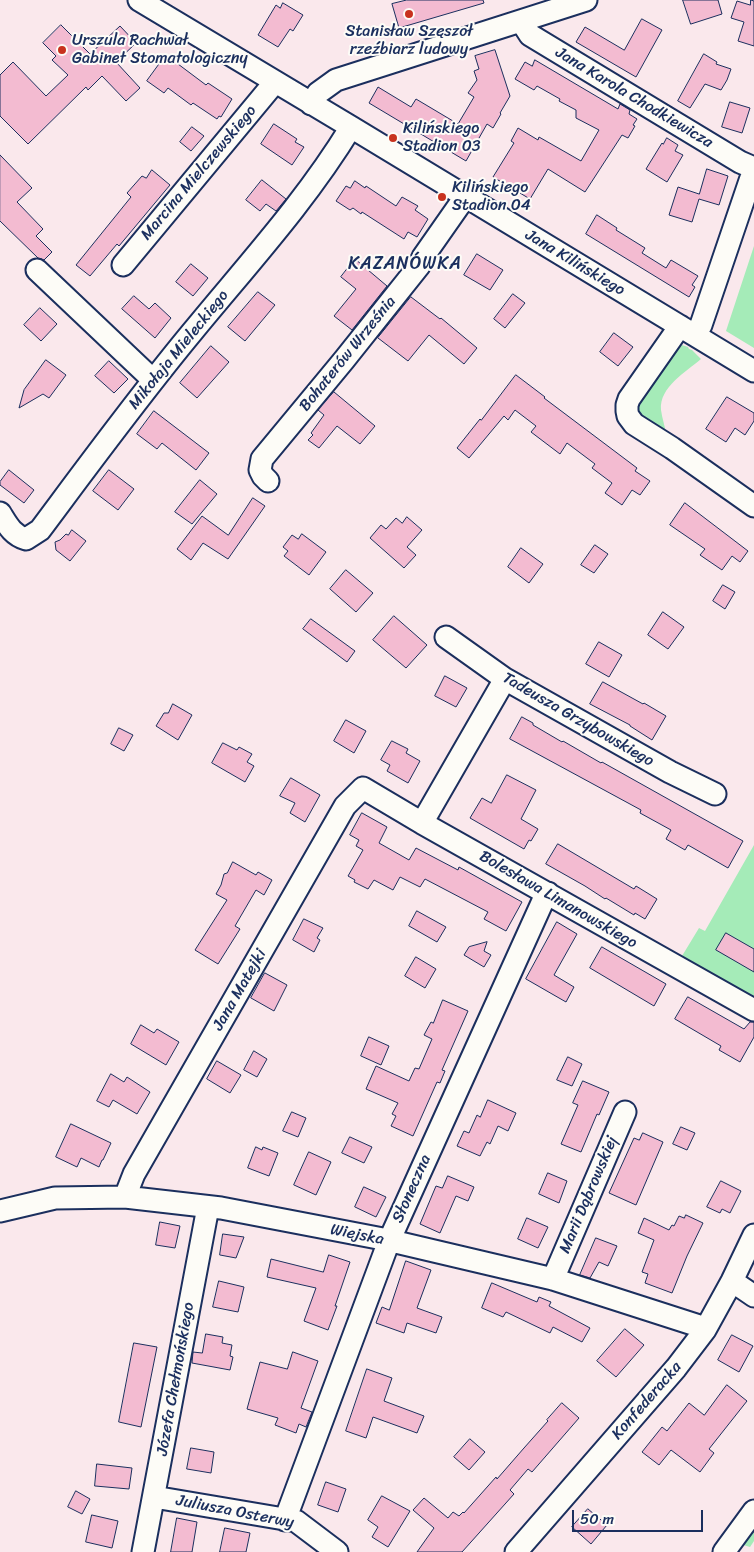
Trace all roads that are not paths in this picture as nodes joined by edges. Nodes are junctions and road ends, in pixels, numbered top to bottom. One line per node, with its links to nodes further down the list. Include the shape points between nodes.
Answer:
1 (139, 0): 4 (street, Jana Kilińskiego)
2 (586, 0): 3 (street)
3 (521, 21): 5 (street, via 336,80 318,93); 7 (street, Jana Karola Chodkiewicza, via 530,35)
4 (275, 82): 5 (street, Jana Kilińskiego); 9 (street, Marcina Mielczewskiego)
5 (311, 104): 6 (street, Jana Kilińskiego)
6 (351, 127): 8 (street, Jana Kilińskiego); 13 (street, Mikołaja Mieleckiego, via 283,224)
7 (754, 168): 11 (street, via 702,325)
8 (465, 197): 11 (street, Jana Kilińskiego); 14 (street, Bohaterów Września, via 419,266 262,459 260,470)
9 (123, 265)
10 (37, 270): 13 (street)
11 (688, 330): 12 (street, Jana Kilińskiego); 15 (street, via 629,398 626,406 628,416 634,424)
12 (754, 372)
13 (153, 380): 16 (street, Mikołaja Mieleckiego, via 40,530 26,539 19,537)
14 (268, 481)
15 (754, 506)
16 (0, 513)
17 (446, 637): 18 (street, Tadeusza Grzybowskiego)
18 (505, 679): 20 (street, Tadeusza Grzybowskiego); 21 (street)
19 (363, 788): 21 (street, Bolesława Limanowskiego); 25 (street, Jana Matejki, via 345,806 134,1174)
20 (715, 794)
21 (422, 823): 22 (street, Bolesława Limanowskiego)
22 (548, 893): 23 (street, Bolesława Limanowskiego); 29 (street, Słoneczna)
23 (754, 1010)
24 (626, 1112): 30 (street, Marii Dąbrowskiej)
25 (125, 1197): 26 (street, Wiejska); 27 (street, Wiejska, via 55,1198)
26 (208, 1207): 29 (street, Wiejska); 34 (street, Józefa Chełmońskiego)
27 (0, 1210)
28 (754, 1235): 31 (street, Konfederacka)
29 (389, 1241): 30 (street, Wiejska); 36 (street, Słoneczna)
30 (553, 1279): 33 (street, Wiejska)
31 (732, 1281): 32 (street); 33 (street, Konfederacka)
32 (754, 1296)
33 (705, 1330): 39 (street, Konfederacka, via 676,1368)
34 (154, 1497): 36 (street, Juliusza Osterwy); 37 (street, Józefa Chełmońskiego)
35 (754, 1511): 40 (street)
36 (285, 1520): 38 (street, Juliusza Osterwy, via 296,1521)
37 (143, 1552)
38 (337, 1552)
39 (516, 1552)
40 (724, 1552)

